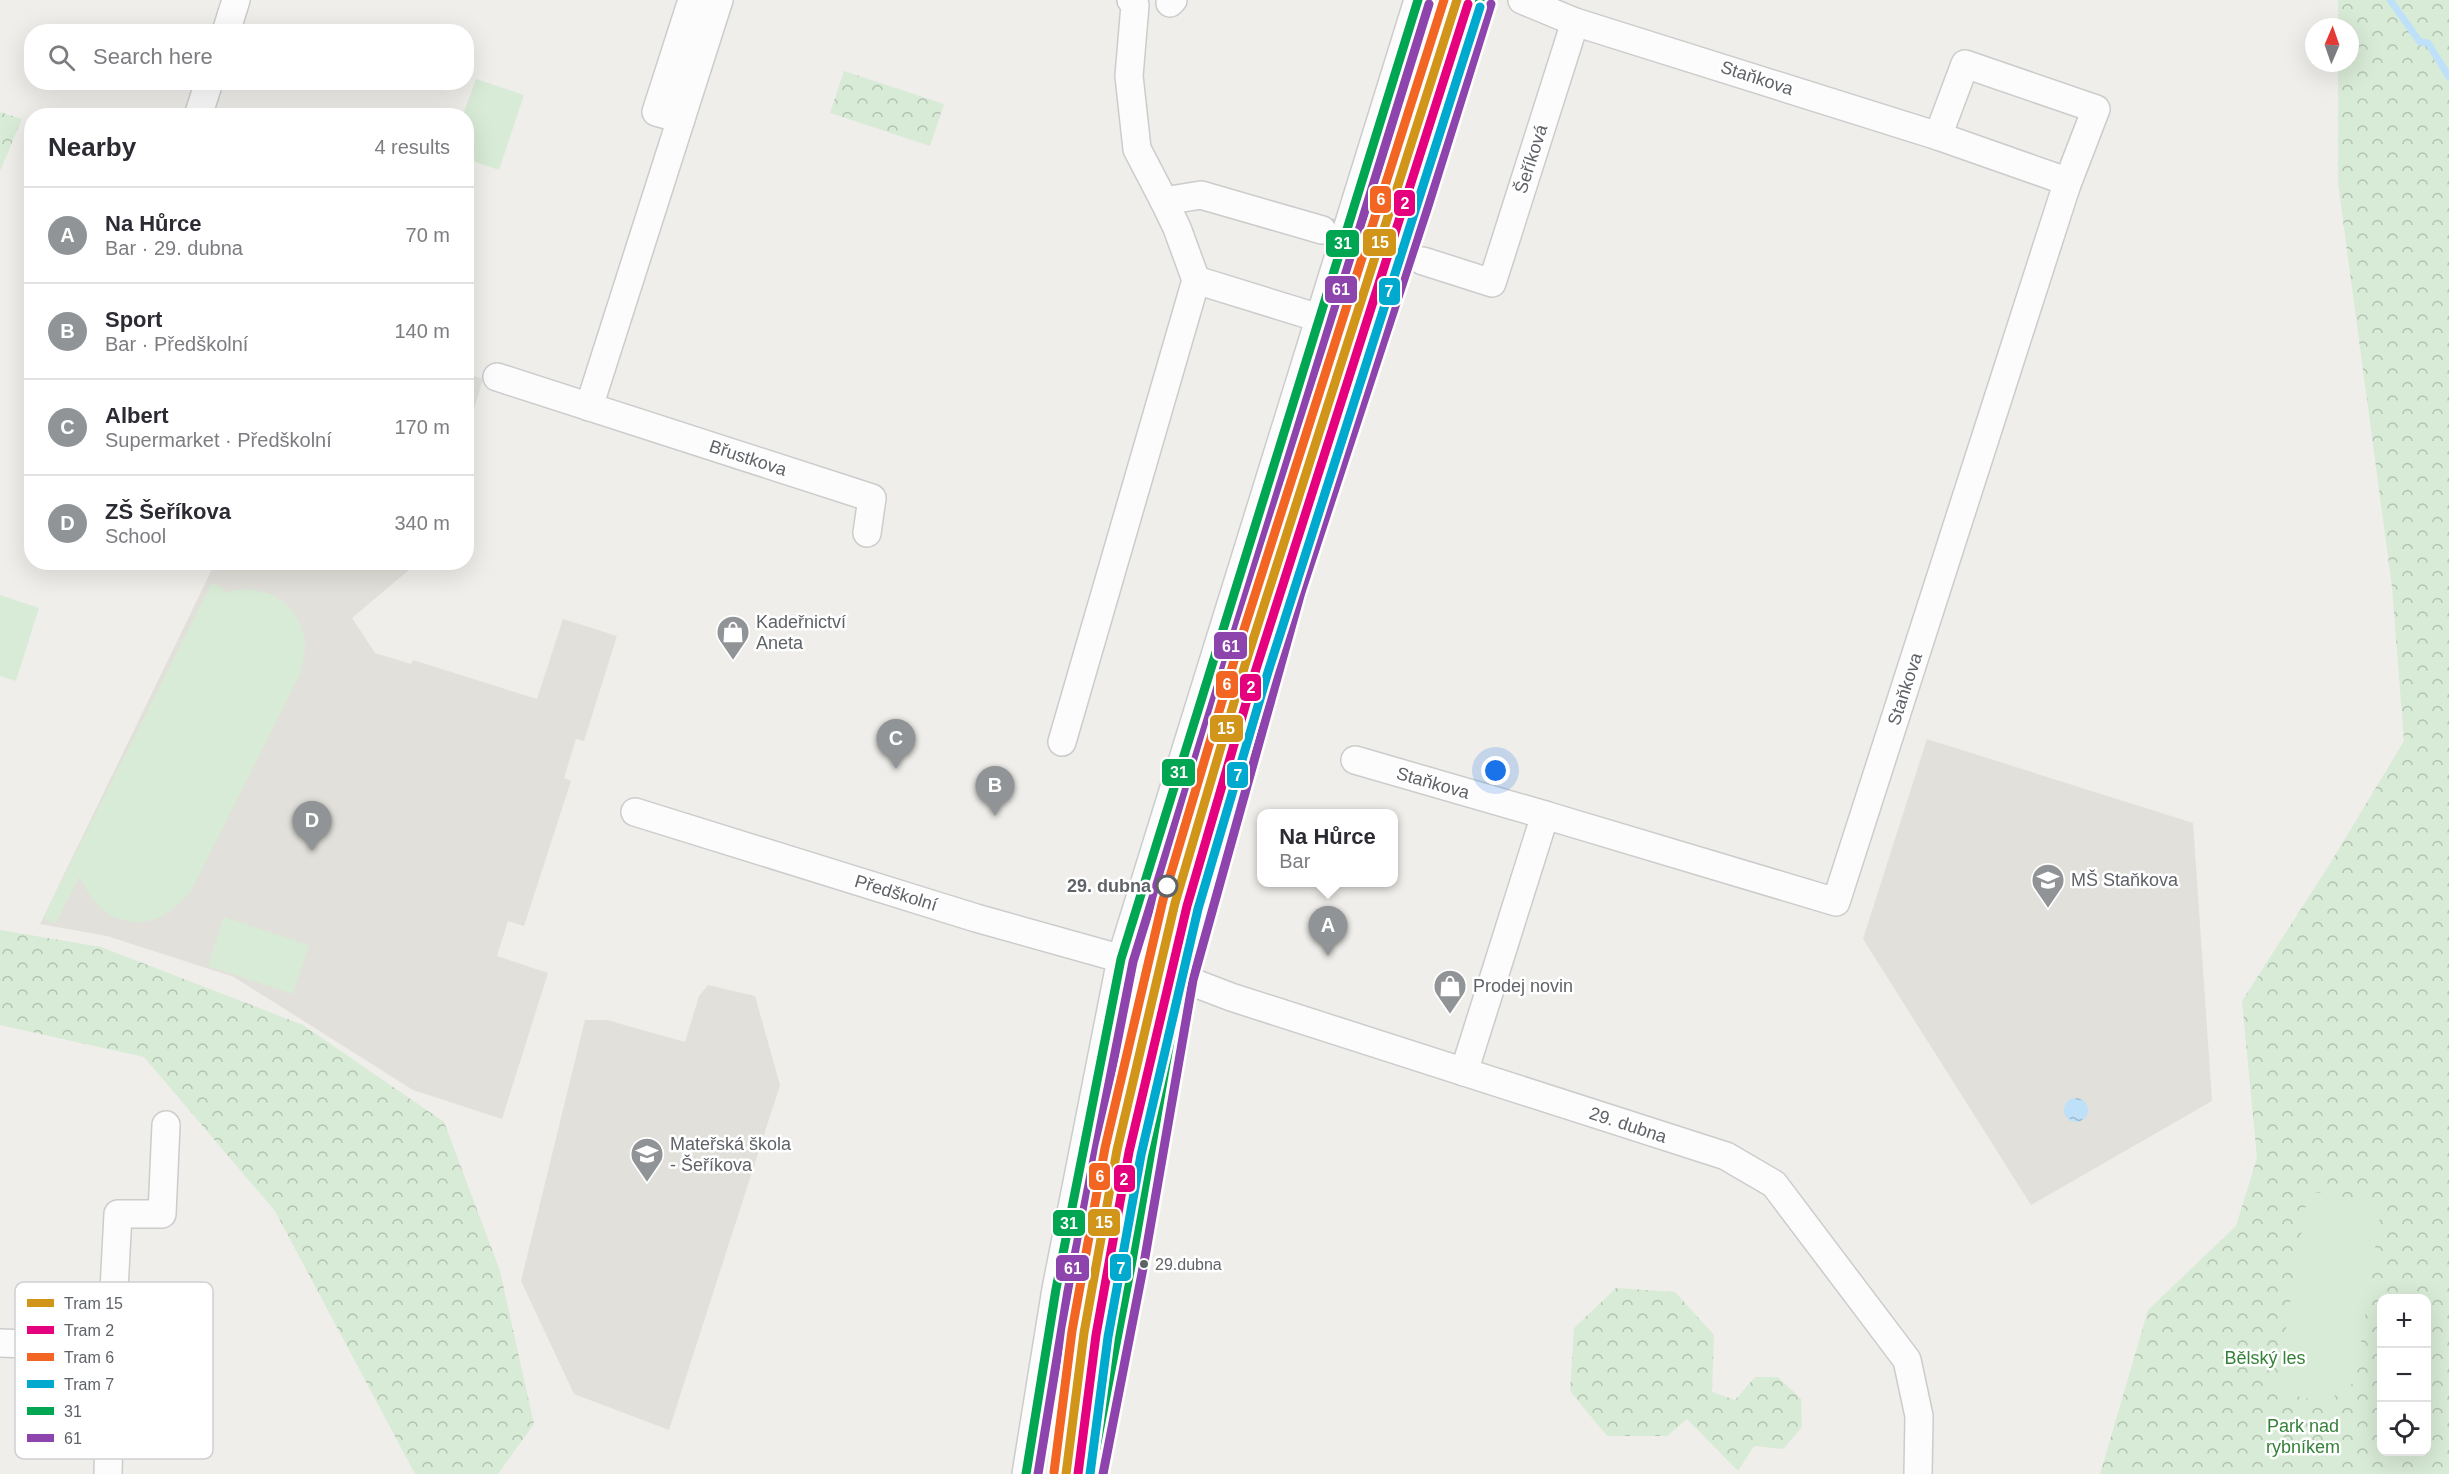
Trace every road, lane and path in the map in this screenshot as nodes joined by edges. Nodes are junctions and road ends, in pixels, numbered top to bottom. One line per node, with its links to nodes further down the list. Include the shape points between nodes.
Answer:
1 (236, 0): 9 (street)
2 (692, 0): 12 (street, via 656,112)
3 (719, 0): 12 (street)
4 (1418, 0): 19 (street)
5 (1480, 0): 28 (street)
6 (1522, 0): 8 (street)
7 (1133, 2): 15 (street, via 1129,76 1137,149)
8 (1575, 22): 13 (street, Staňkova); 17 (street, Šeříková, via 1492,283)
9 (228, 24)
10 (206, 90): 11 (street)
11 (201, 108)
12 (681, 119): 21 (street)
13 (1938, 136): 14 (street, Staňkova, via 2066,181); 14 (street, Staňkova, via 1965,64 2096,109)
14 (2066, 186): 26 (street, Staňkova, via 1836,902)
15 (1164, 201): 16 (street, via 1201,195); 18 (street)
16 (1322, 230)
17 (1423, 261)
18 (1196, 280): 19 (street); 23 (street)
19 (1319, 318): 27 (street)
20 (497, 377): 21 (street, Břustkova)
21 (590, 407): 22 (street, Břustkova, via 873,498)
22 (867, 533)
23 (1062, 742)
24 (1355, 760): 26 (street, Staňkova)
25 (635, 812): 27 (street, Předškolní)
26 (1545, 815): 29 (street)
27 (1121, 959): 28 (street, Předškolní); 36 (street, via 1056,1289)
28 (1169, 973): 29 (street, 29. dubna, via 1231,997); 37 (street, via 1132,1261)
29 (1464, 1072): 38 (street, 29. dubna, via 1726,1156 1774,1184 1907,1360 1919,1416)
30 (166, 1125): 31 (street, via 162,1214 118,1214)
31 (114, 1282)
32 (0, 1343): 33 (street)
33 (15, 1344)
34 (108, 1459): 35 (street)
35 (108, 1474)
36 (1026, 1474)
37 (1092, 1474)
38 (1918, 1474)

